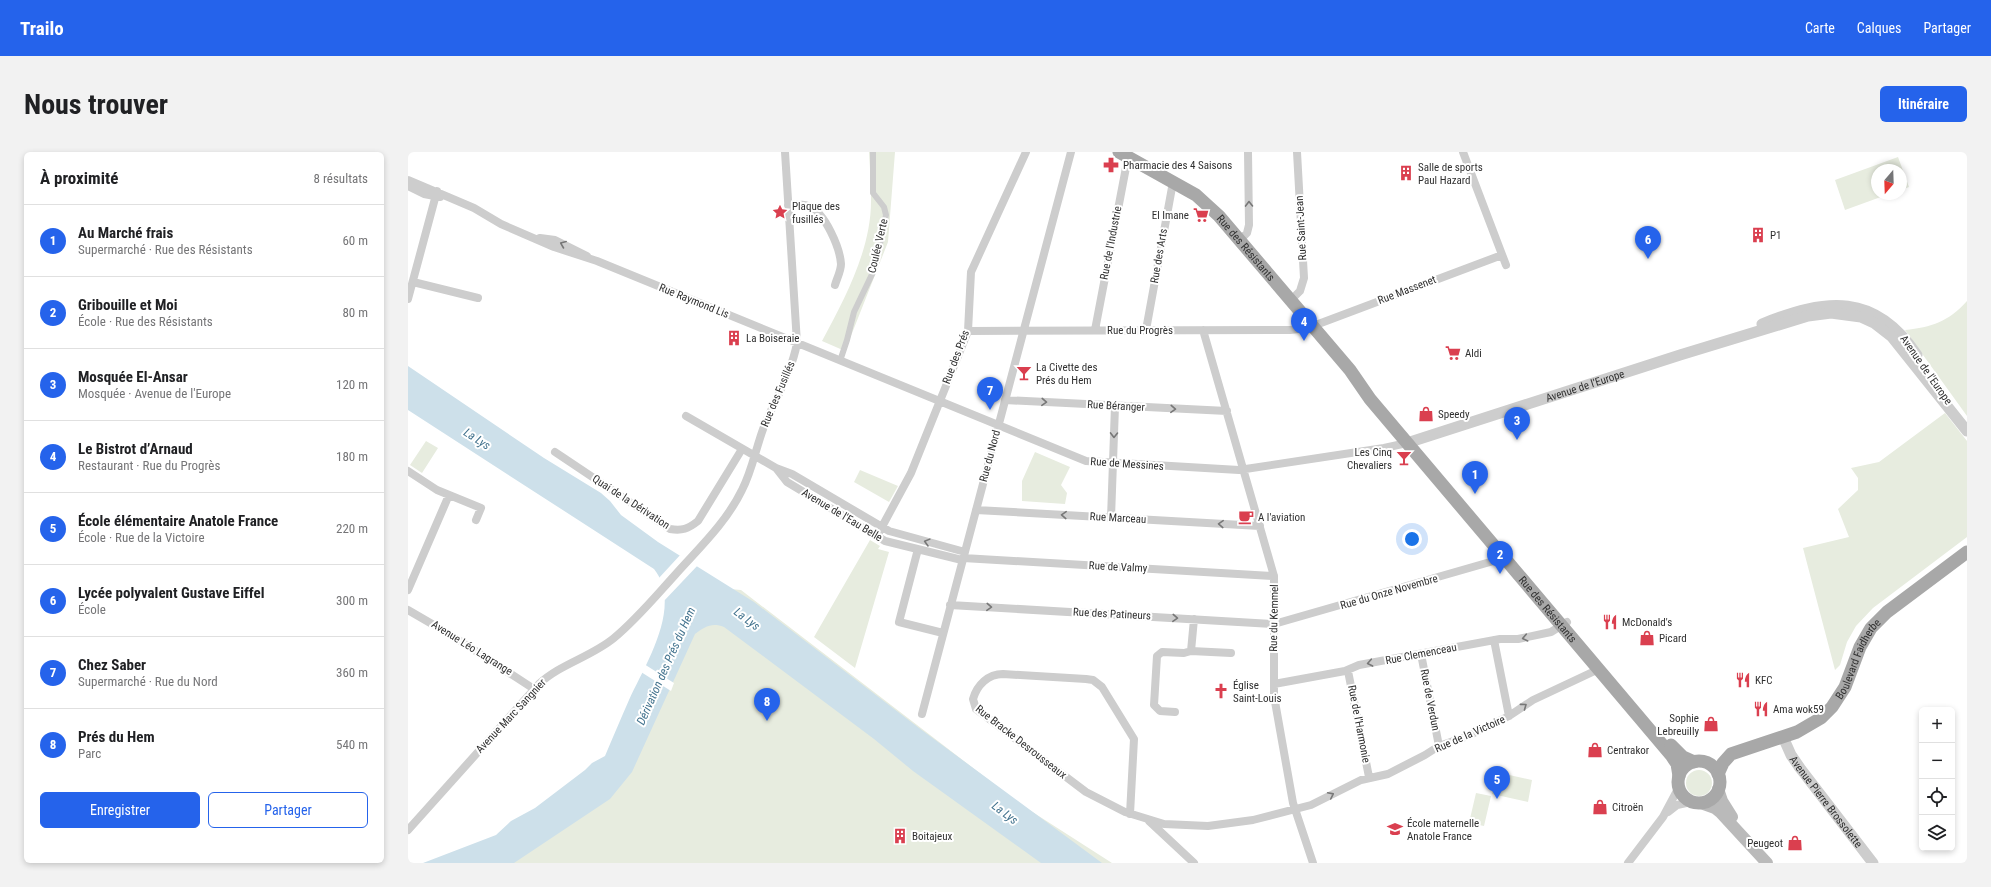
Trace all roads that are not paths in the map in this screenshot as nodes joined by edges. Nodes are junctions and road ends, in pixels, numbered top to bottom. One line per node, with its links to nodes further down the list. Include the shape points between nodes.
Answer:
1 (785, 152): 13 (street, Rue des Fusillés)
2 (873, 152): 29 (street, Coulée Verte, via 874,193 886,214 883,234 875,268 854,312)
3 (1026, 152): 27 (street, Rue des Prés, via 971,272)
4 (1071, 152): 23 (street, Rue du Nord)
5 (1248, 152): 14 (street, one-way to 5, via 1247,233 1249,225)
6 (1297, 152): 21 (street, Rue Saint-Jean, via 1304,278 1300,291)
7 (1463, 152): 15 (street)
8 (1123, 155): 10 (main road, Rue des Résistants); 24 (street, Rue de l'Industrie)
9 (408, 180): 12 (street, Rue Raymond Lis)
10 (1173, 182): 14 (main road, Rue des Résistants, via 1206,203); 25 (street, Rue des Arts)
11 (408, 186): 12 (street, Rue Raymond Lis, via 424,194)
12 (436, 194): 17 (street); 28 (street, Rue Raymond Lis, via 478,210 501,224 572,255 592,259)
13 (788, 205): 18 (street, via 809,206 825,222 840,260); 28 (street, Rue des Fusillés)
14 (1240, 240): 21 (main road, Rue des Résistants)
15 (1502, 255): 16 (street); 22 (street, Rue Massenet)
16 (1506, 265)
17 (413, 282): 19 (street); 20 (street)
18 (835, 285)
19 (478, 298)
20 (408, 299)
21 (1291, 300): 22 (main road, Rue des Résistants)
22 (1311, 324): 26 (street, Rue du Progrès, via 1294,330); 37 (main road, Rue des Résistants, via 1350,370 1370,399)
23 (1023, 330): 24 (street, Rue du Progrès); 27 (street, Rue du Progrès); 30 (street, Rue du Nord)
24 (1095, 330): 25 (street, Rue du Progrès)
25 (1146, 330): 26 (street, Rue du Progrès)
26 (1203, 330): 33 (street, Rue du Kemmel)
27 (968, 331): 31 (street, Rue des Prés)
28 (797, 343): 29 (street, Rue de Messines); 40 (street, Rue des Fusillés, via 764,426)
29 (840, 361): 31 (street, Rue de Messines)
30 (1005, 400): 32 (street, Rue Béranger, one-way to 32); 35 (street, Rue du Nord)
31 (939, 402): 35 (street, Rue de Messines); 50 (street, Rue des Prés, via 911,473)
32 (1114, 406): 33 (street, Rue Béranger, one-way to 33); 41 (street, one-way to 41)
33 (1227, 411): 43 (street, Rue du Kemmel)
34 (686, 416): 38 (street, Avenue de l'Eau Belle)
35 (998, 426): 41 (street, Rue de Messines, via 1082,460); 46 (street, Rue du Nord)
36 (1967, 431): 37 (street, Avenue de l'Europe, via 1898,342 1880,327 1861,317 1840,313 1818,314 1718,343)
37 (1410, 441): 43 (street, Rue de Messines, via 1384,448); 56 (main road, Rue des Résistants); 63 (main road, Rue des Résistants)
38 (742, 449): 39 (street, Quai de la Dérivation, via 698,521 682,531 670,529); 40 (street, Avenue de l'Eau Belle)
39 (555, 452)
40 (755, 456): 42 (street, Avenue de l'Eau Belle); 52 (street, Rue des Fusillés, via 734,506)
41 (1113, 464): 43 (street, Rue de Messines); 47 (street)
42 (776, 468): 50 (street, Avenue de l'Eau Belle, via 792,474); 51 (street, Avenue de l'Eau Belle, via 787,482)
43 (1244, 470): 49 (street, Rue du Kemmel)
44 (408, 471): 45 (street)
45 (449, 495): 48 (street, via 481,508); 58 (street)
46 (976, 510): 47 (street, Rue Marceau, one-way to 46); 55 (street, Rue du Nord)
47 (1111, 518): 49 (street, Rue Marceau, one-way to 47)
48 (476, 520)
49 (1260, 526): 57 (street, Rue du Kemmel)
50 (882, 528): 51 (street, Rue des Prés); 55 (street, Avenue de l'Eau Belle, one-way to 50)
51 (877, 536): 53 (street, Avenue de l'Eau Belle, via 886,541)
52 (700, 548): 72 (street, Avenue Marc Sangnier, via 647,606 605,645 549,676)
53 (918, 549): 55 (street, Avenue de l'Eau Belle); 64 (street, via 899,622)
54 (1967, 552): 76 (main road, Boulevard Faidherbe, via 1876,622 1863,640 1848,682 1832,707 1807,728)
55 (963, 557): 57 (street, Rue de Valmy); 59 (street, Rue du Nord)
56 (1504, 558): 62 (street, Rue du Onze Novembre); 63 (main road, Rue des Résistants)
57 (1274, 576): 62 (street, Rue du Kemmel)
58 (408, 590)
59 (950, 605): 61 (street, Rue des Patineurs, one-way to 61); 64 (street, Rue du Nord)
60 (408, 610): 72 (street, Avenue Léo Lagrange)
61 (1194, 619): 62 (street, Rue des Patineurs); 66 (street)
62 (1274, 624): 71 (street, Rue du Kemmel)
63 (1564, 624): 65 (street, Rue Clemenceau, one-way to 65, via 1551,632 1518,639); 69 (main road, Rue des Résistants); 79 (main road, Rue des Résistants, via 1674,748 1686,758)
64 (943, 633): 74 (street, Rue du Nord)
65 (1494, 640): 68 (street, Rue Clemenceau); 75 (street)
66 (1192, 651): 67 (street); 73 (street, via 1164,652 1157,656 1154,705 1160,711)
67 (1231, 654)
68 (1420, 654): 70 (street, Rue Clemenceau, one-way to 70); 77 (street, Rue de Verdun)
69 (1599, 669): 75 (street, Rue de la Victoire, one-way to 69, via 1533,700); 82 (main road, Rue des Résistants, via 1674,758)
70 (1348, 670): 71 (street, Rue Clemenceau); 81 (street, Rue de l'Harmonie)
71 (1274, 684): 85 (street, Rue du Kemmel)
72 (534, 688): 89 (street, Avenue Marc Sangnier)
73 (1175, 712)
74 (922, 714)
75 (1509, 716): 77 (street, Rue de la Victoire, via 1468,736)
76 (1783, 737): 78 (main road, Boulevard Faidherbe); 95 (street, Avenue Pierre Brossolette, via 1800,768)
77 (1439, 746): 81 (street, Rue de la Victoire, via 1425,756 1388,774)
78 (1743, 749): 79 (main road, Boulevard Faidherbe); 80 (main road, Boulevard Faidherbe, via 1727,758)
79 (1700, 762): 80 (main road, via 1711,765); 82 (main road, via 1686,766)
80 (1718, 774): 83 (main road)
81 (1369, 777): 85 (street, Rue de la Victoire, one-way to 81, via 1311,805)
82 (1679, 782): 84 (main road, via 1682,795); 87 (street)
83 (1718, 790): 84 (main road, via 1711,800); 90 (main road, via 1726,809)
84 (1696, 802): 87 (street, via 1677,805); 90 (main road, via 1717,810)
85 (1295, 809): 88 (street, Rue Bracke Desrousseaux, via 1218,826 1173,825); 92 (street, Rue du Kemmel)
86 (1130, 814): 86 (street, Rue Bracke Desrousseaux, via 1134,739 1100,684 1086,679 1003,674 995,675 983,682 972,699 976,709 1086,792); 88 (street, Rue Bracke Desrousseaux)
87 (1663, 817): 93 (street)
88 (1149, 821): 91 (street, Rue Bracke Desrousseaux)
89 (408, 830)
90 (1750, 843): 94 (main road)
91 (1194, 863)
92 (1314, 863)
93 (1628, 863)
94 (1767, 863)
95 (1873, 863)

